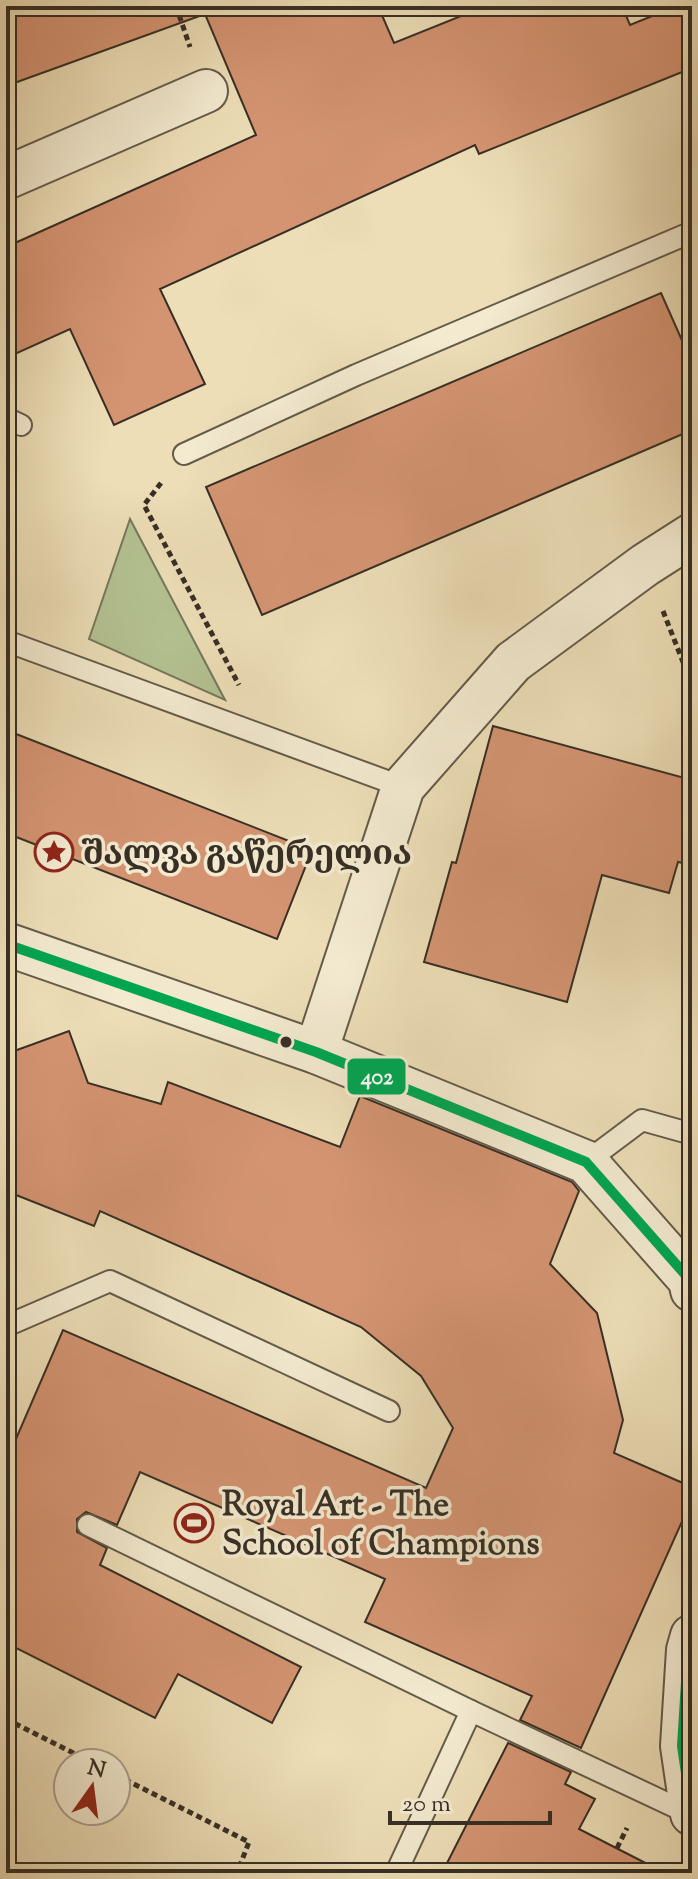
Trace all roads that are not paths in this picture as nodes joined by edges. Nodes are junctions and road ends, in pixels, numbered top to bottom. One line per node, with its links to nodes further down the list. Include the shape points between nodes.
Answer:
1 (206, 91): 2 (street)
2 (6, 178)
3 (692, 232): 4 (lane)
4 (184, 454)
5 (692, 535): 7 (street, via 513,662)
6 (6, 641): 7 (lane)
7 (403, 787): 9 (street)
8 (6, 944): 9 (street)
9 (316, 1052): 11 (street)
10 (692, 1134): 11 (lane, via 642,1120)
11 (586, 1162): 12 (street, via 690,1280)
12 (692, 1290)
13 (6, 1326): 14 (lane, via 110,1281)
14 (389, 1411)
15 (88, 1525): 17 (lane)
16 (692, 1636): 18 (street, via 682,1746)
17 (471, 1711): 18 (lane); 19 (lane)
18 (692, 1814)
19 (396, 1873)

